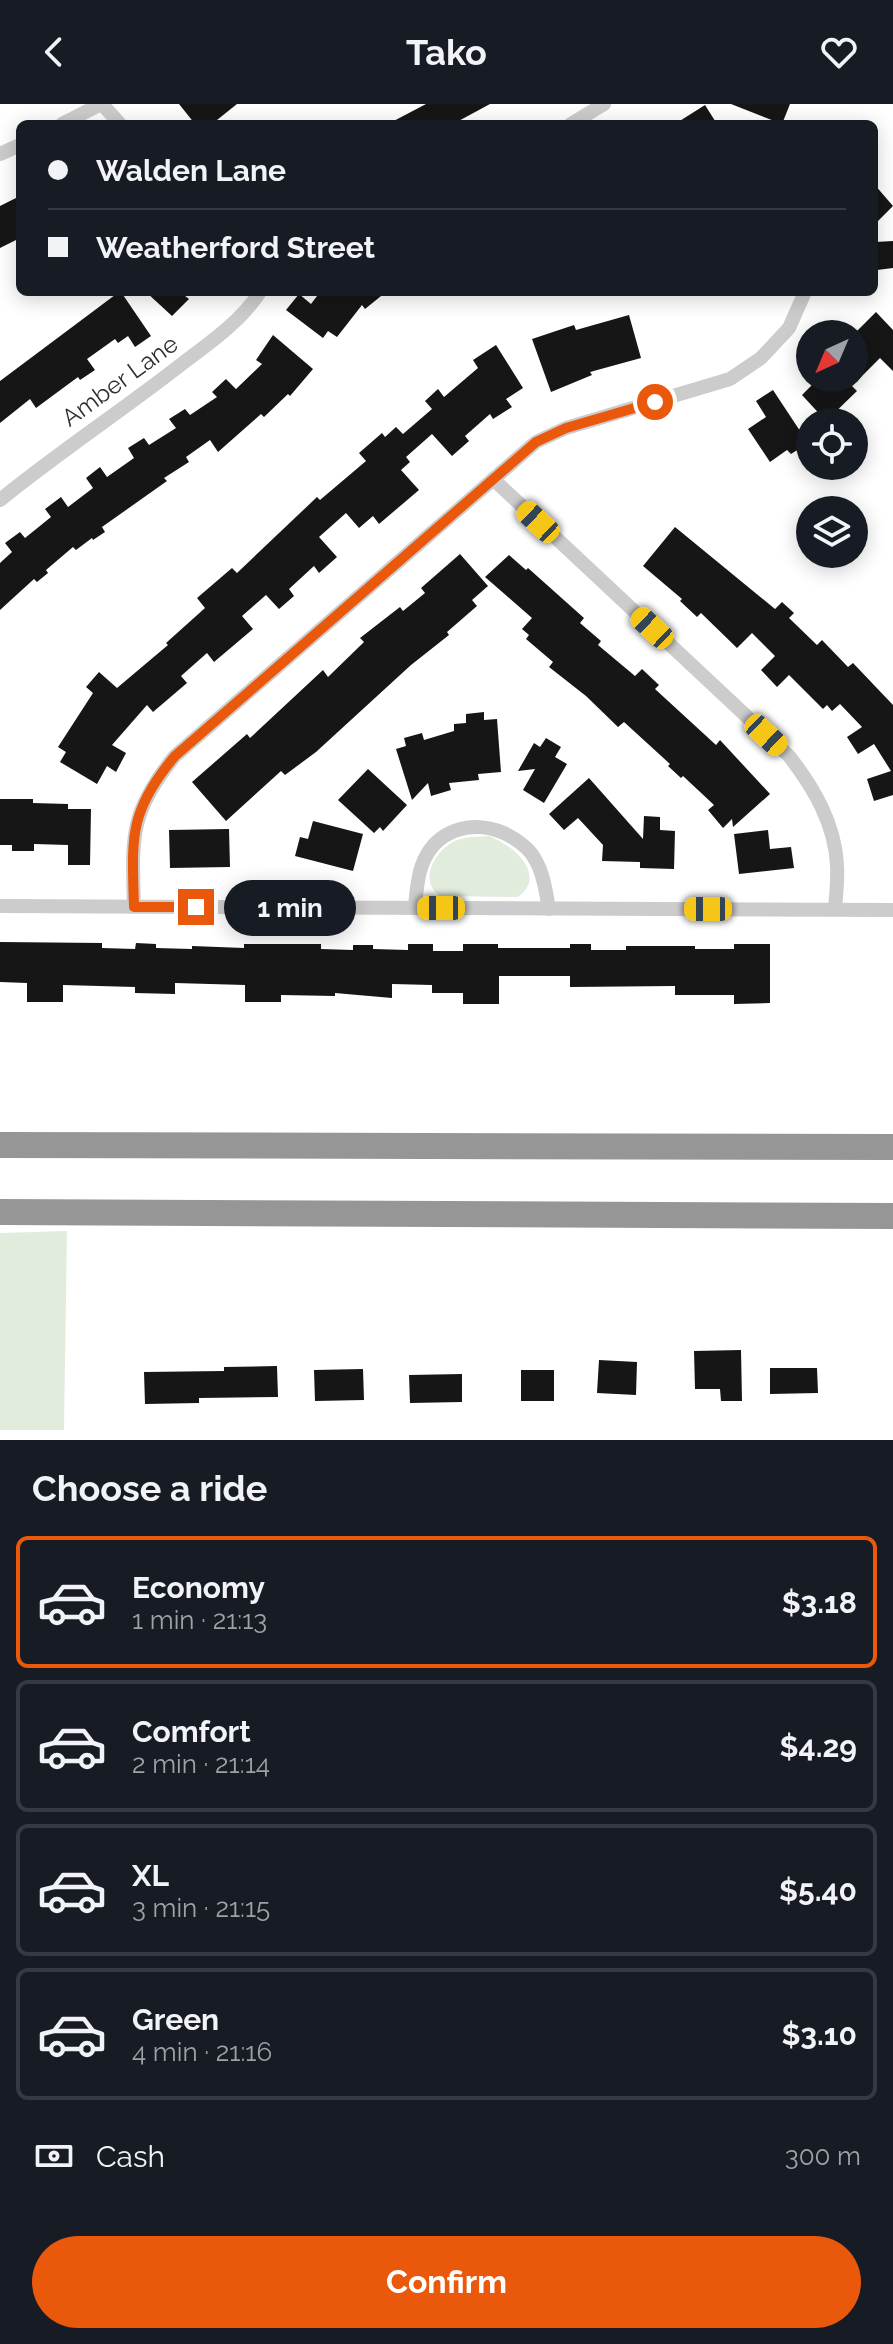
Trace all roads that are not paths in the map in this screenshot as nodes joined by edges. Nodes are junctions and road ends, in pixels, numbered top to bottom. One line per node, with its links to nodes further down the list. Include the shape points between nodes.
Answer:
1 (101, 104): 3 (street); 4 (street)
2 (604, 104): 5 (street)
3 (70, 120)
4 (116, 120)
5 (578, 120)
6 (256, 296): 9 (street, Amber Lane, via 225,331)
7 (803, 296): 8 (street, via 789,328 761,358 730,379 566,428 536,442)
8 (493, 479): 11 (street, via 156,778 133,831); 14 (street, via 789,756 821,803 832,835)
9 (0, 500)
10 (0, 906): 11 (street)
11 (134, 907): 12 (street)
12 (415, 908): 13 (street); 13 (street, via 423,862 451,830 474,825 518,840 536,859)
13 (549, 909): 14 (street)
14 (835, 910): 15 (street)
15 (893, 910)
16 (0, 1145): 17 (highway)
17 (893, 1147)
18 (0, 1212): 19 (highway)
19 (893, 1216)

